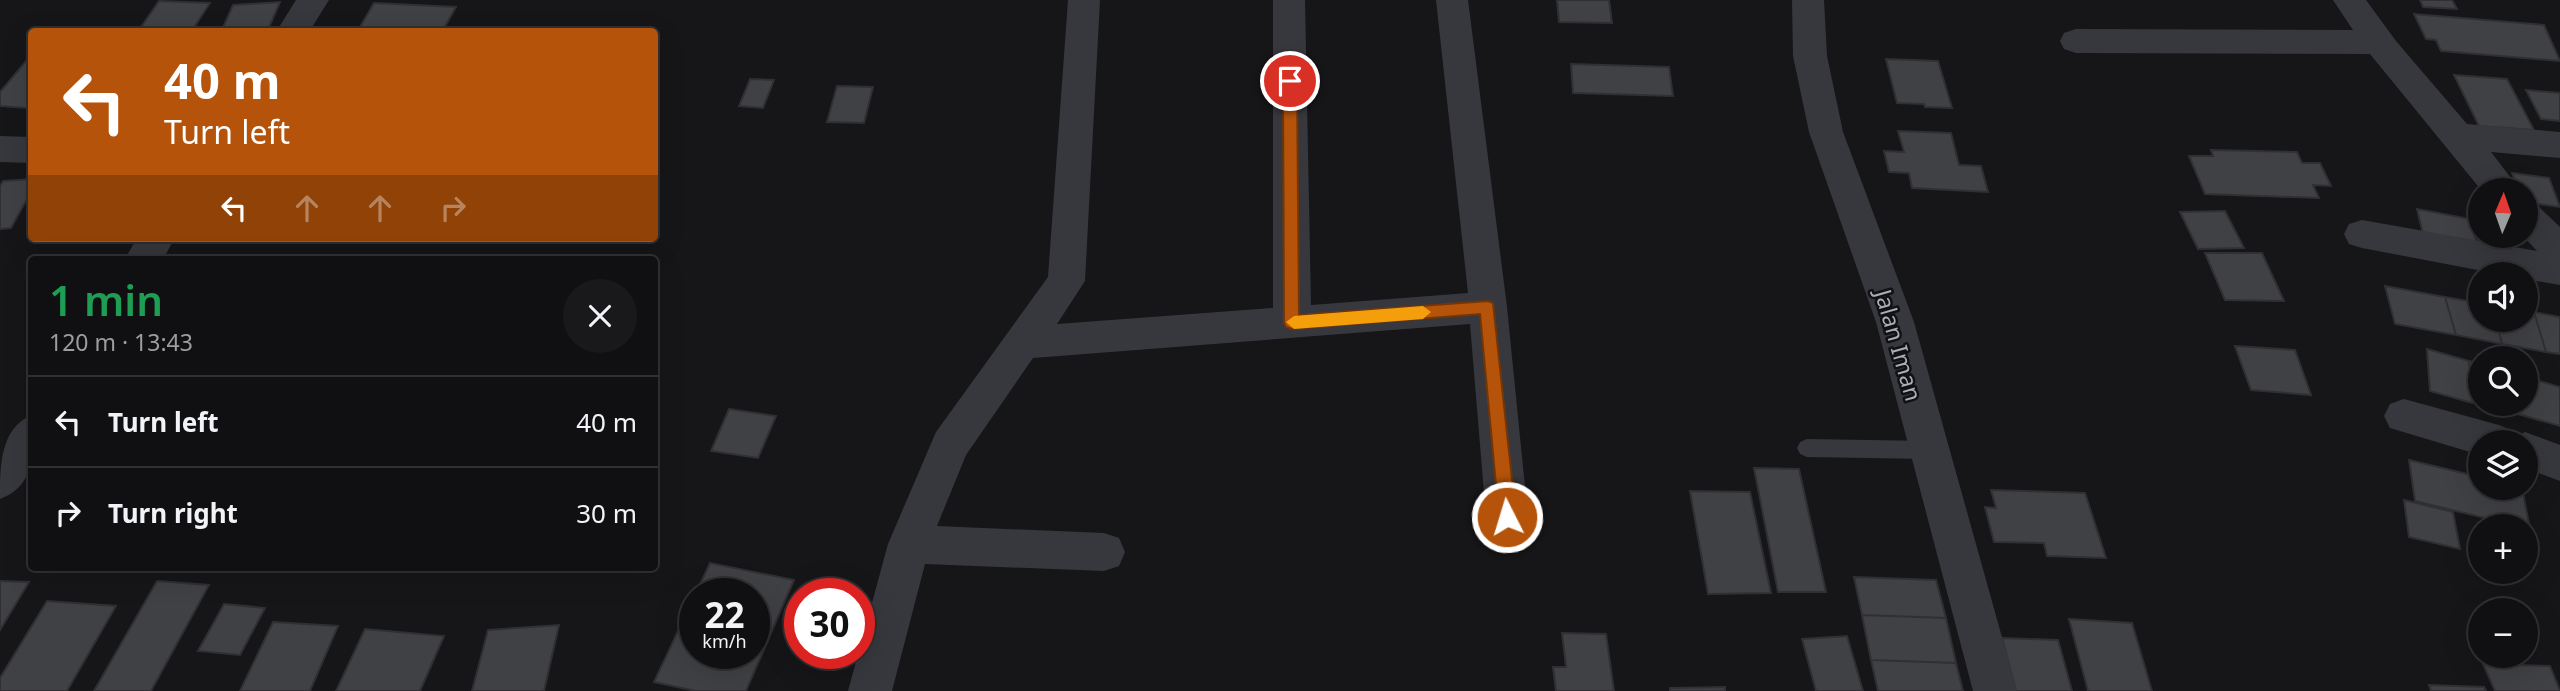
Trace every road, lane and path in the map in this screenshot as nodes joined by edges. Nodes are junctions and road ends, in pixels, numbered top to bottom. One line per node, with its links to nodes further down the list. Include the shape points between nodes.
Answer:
1 (313, 0): 7 (street)
2 (1084, 0): 21 (street, via 1066,281)
3 (1289, 0): 20 (street)
4 (1452, 0): 19 (street)
5 (1808, 0): 26 (street, Jalan Iman, via 1810,56 1826,132 1895,321)
6 (2349, 0): 9 (street)
7 (295, 28)
8 (2076, 41): 9 (street)
9 (2378, 42): 10 (street)
10 (2455, 136): 11 (street); 14 (street)
11 (2560, 145)
12 (0, 149): 13 (street)
13 (28, 150)
14 (2492, 178)
15 (2538, 229): 17 (street)
16 (2362, 234): 18 (street)
17 (2560, 250)
18 (2560, 270)
19 (1488, 307): 20 (street); 30 (street)
20 (1292, 323): 21 (street)
21 (1023, 344): 31 (street, via 950,445)
22 (2404, 416): 23 (street)
23 (2468, 434)
24 (28, 438): 29 (street)
25 (1807, 448): 26 (lane)
26 (1929, 450): 34 (street, Jalan Iman)
27 (2538, 455): 28 (street)
28 (2560, 463)
29 (0, 481)
30 (1507, 517)
31 (909, 544): 32 (street); 33 (street)
32 (1104, 552)
33 (870, 691)
34 (1994, 691)

